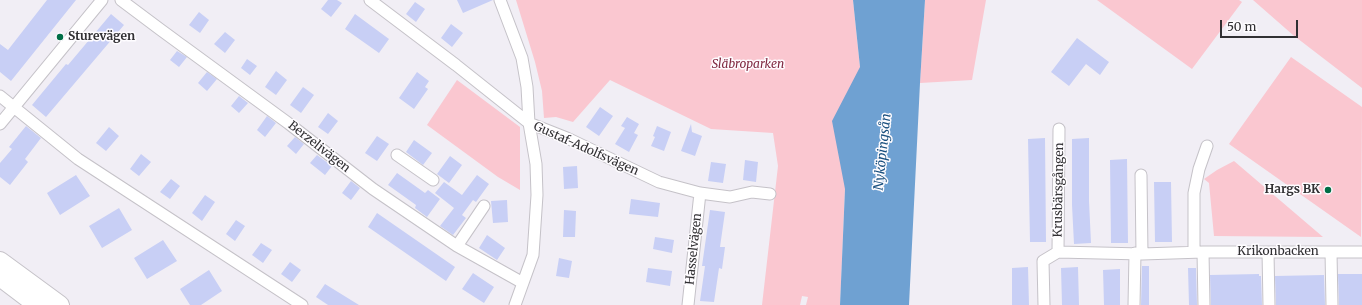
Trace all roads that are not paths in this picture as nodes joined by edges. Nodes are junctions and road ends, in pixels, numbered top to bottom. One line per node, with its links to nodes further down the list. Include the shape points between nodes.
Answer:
1 (102, 0): 6 (street)
2 (121, 0): 17 (street, Berzelivägen, via 373,189)
3 (370, 0): 8 (street, Gustaf-Adolfsvägen)
4 (500, 0): 8 (street, via 522,58)
5 (0, 96): 6 (street)
6 (14, 107): 7 (street); 29 (street, via 78,159)
7 (1, 122)
8 (529, 123): 14 (street, Gustaf-Adolfsvägen, via 567,138 659,182); 26 (street, via 536,164 537,196 533,255)
9 (1059, 129): 18 (street, Krusbärsgången)
10 (1207, 146): 19 (street, via 1194,193)
11 (397, 156): 13 (street)
12 (1141, 175): 23 (street)
13 (433, 180)
14 (700, 193): 15 (street, Gustaf-Adolfsvägen, via 730,196 752,192); 31 (street, Hasselvägen)
15 (770, 194)
16 (484, 206): 17 (street)
17 (457, 246): 26 (street, Berzelivägen)
18 (1058, 252): 23 (street, Krikonbacken); 32 (street, via 1043,261)
19 (1199, 252): 20 (street, Krikonbacken); 23 (street, Krikonbacken); 34 (street)
20 (1268, 252): 21 (street, Krikonbacken); 35 (street)
21 (1331, 252): 22 (street, Krikonbacken); 36 (street)
22 (1362, 252)
23 (1138, 254): 33 (street)
24 (0, 261): 28 (main road)
25 (0, 277): 27 (main road)
26 (523, 282): 30 (street)
27 (36, 305)
28 (60, 305)
29 (302, 305)
30 (515, 305)
31 (688, 305)
32 (1044, 305)
33 (1134, 305)
34 (1204, 305)
35 (1269, 305)
36 (1332, 305)

